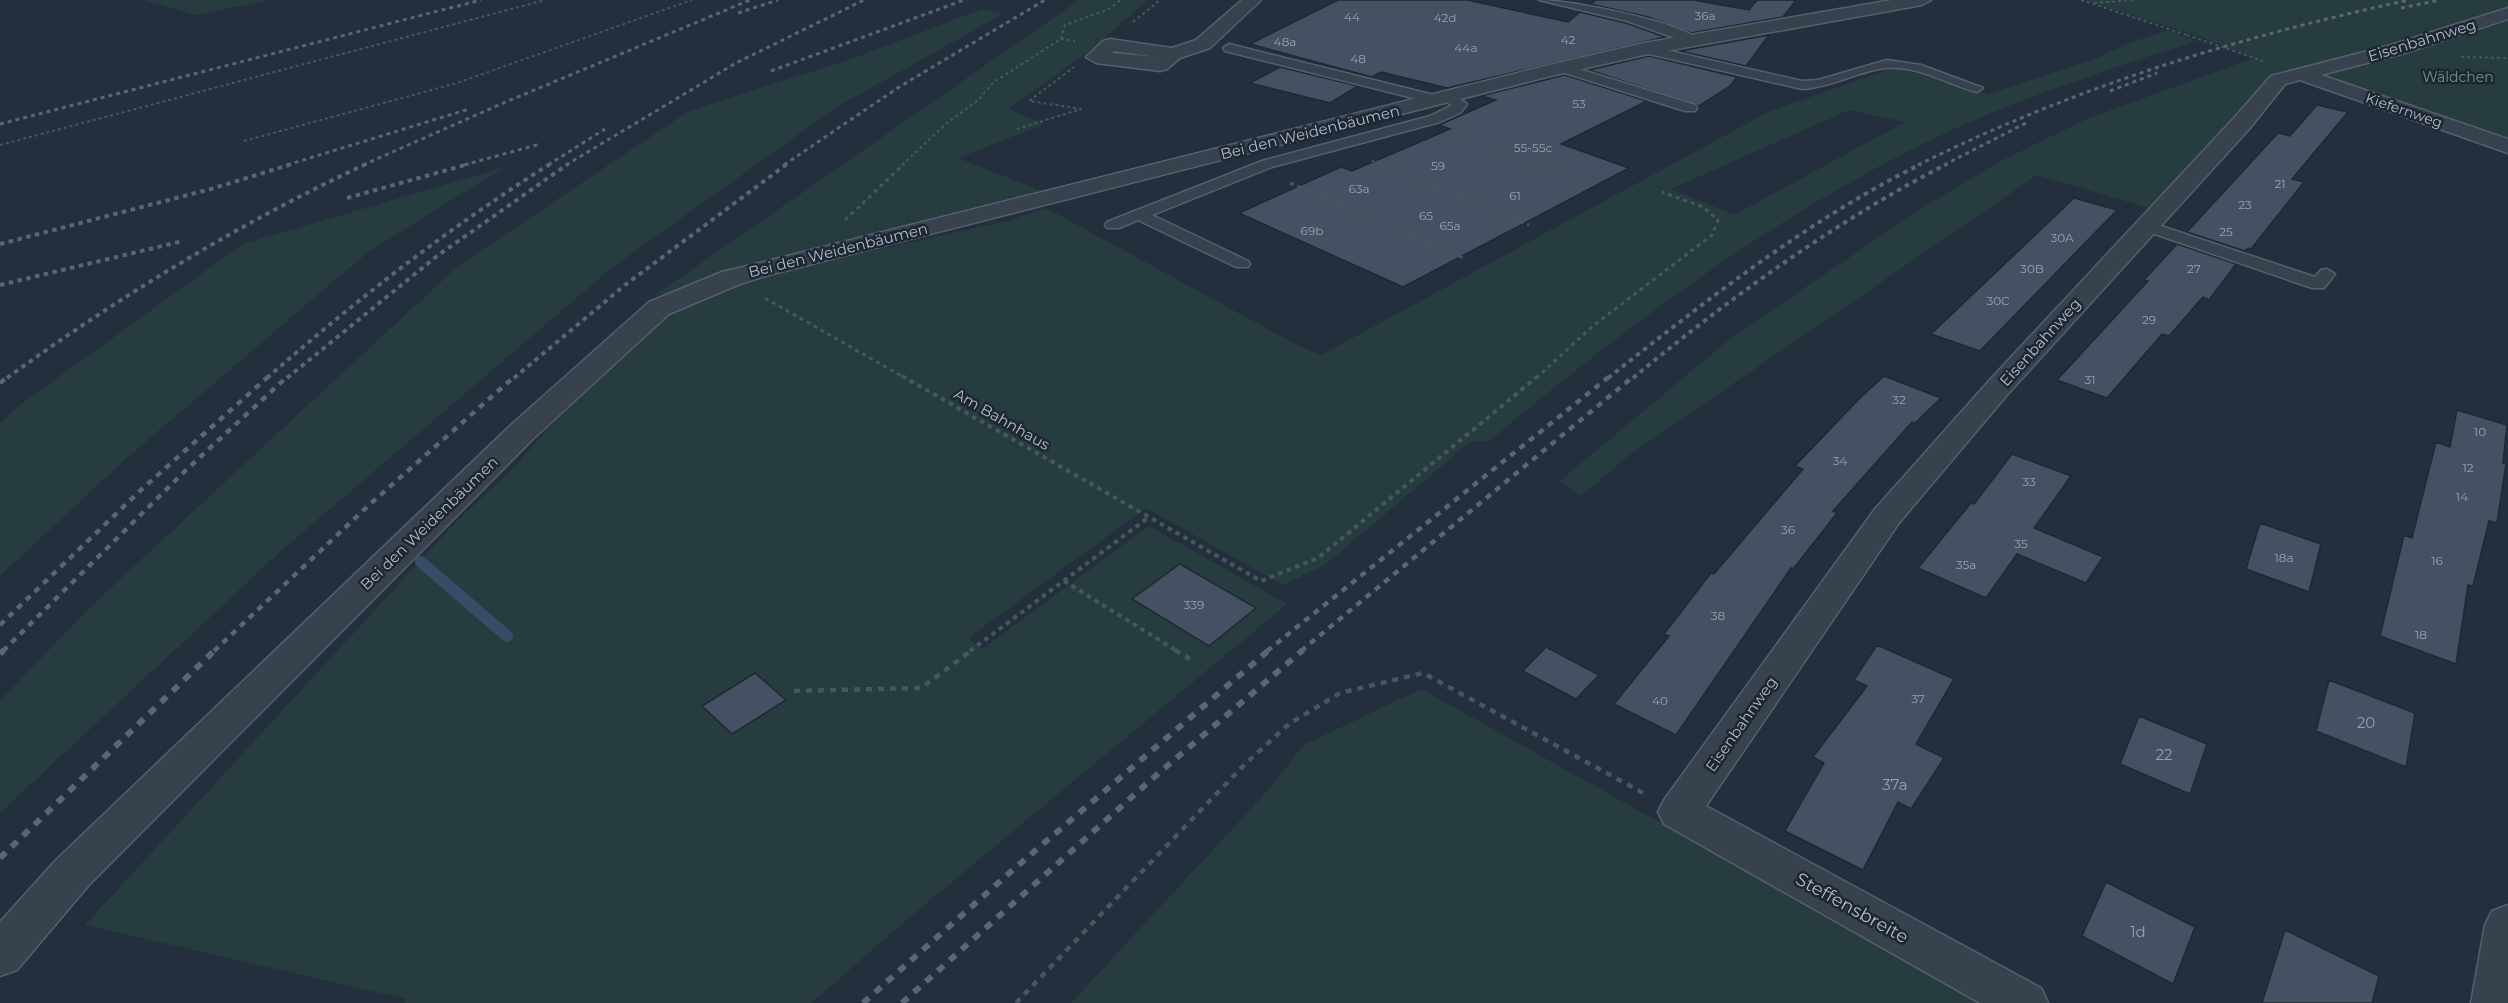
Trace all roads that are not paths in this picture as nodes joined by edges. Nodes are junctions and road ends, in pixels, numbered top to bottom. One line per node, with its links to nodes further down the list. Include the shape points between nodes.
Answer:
1 (1252, 0): 8 (street, via 1203,44 1173,54 1160,65)
2 (1545, 0): 5 (lane, via 1630,18)
3 (1922, 0): 5 (street, Bei den Weidenbäumen)
4 (2508, 13): 10 (street, Eisenbahnweg, via 2398,49)
5 (1693, 39): 7 (street, Bei den Weidenbäumen)
6 (1229, 48): 12 (lane)
7 (1644, 49): 9 (street, Bei den Weidenbäumen); 11 (lane, via 1795,84 1819,84 1887,64 1917,68)
8 (1096, 57)
9 (1563, 68): 12 (street, Bei den Weidenbäumen); 13 (lane)
10 (2300, 74): 14 (street, Kiefernweg); 17 (street, Eisenbahnweg, via 2278,80)
11 (1977, 88)
12 (1435, 107): 15 (lane, via 1335,146 1257,168); 22 (street, Bei den Weidenbäumen, via 731,278 659,308 523,431 72,873)
13 (1690, 108)
14 (2508, 146)
15 (1139, 215): 16 (lane); 18 (lane)
16 (1113, 225)
17 (2146, 226): 19 (lane, via 2318,284); 20 (street, Eisenbahnweg, via 1887,516)
18 (1242, 264)
19 (2327, 274)
20 (1679, 813): 23 (street, Steffensbreite)
21 (2508, 925): 24 (street)
22 (0, 955)
23 (2024, 1003)
24 (2495, 1003)

